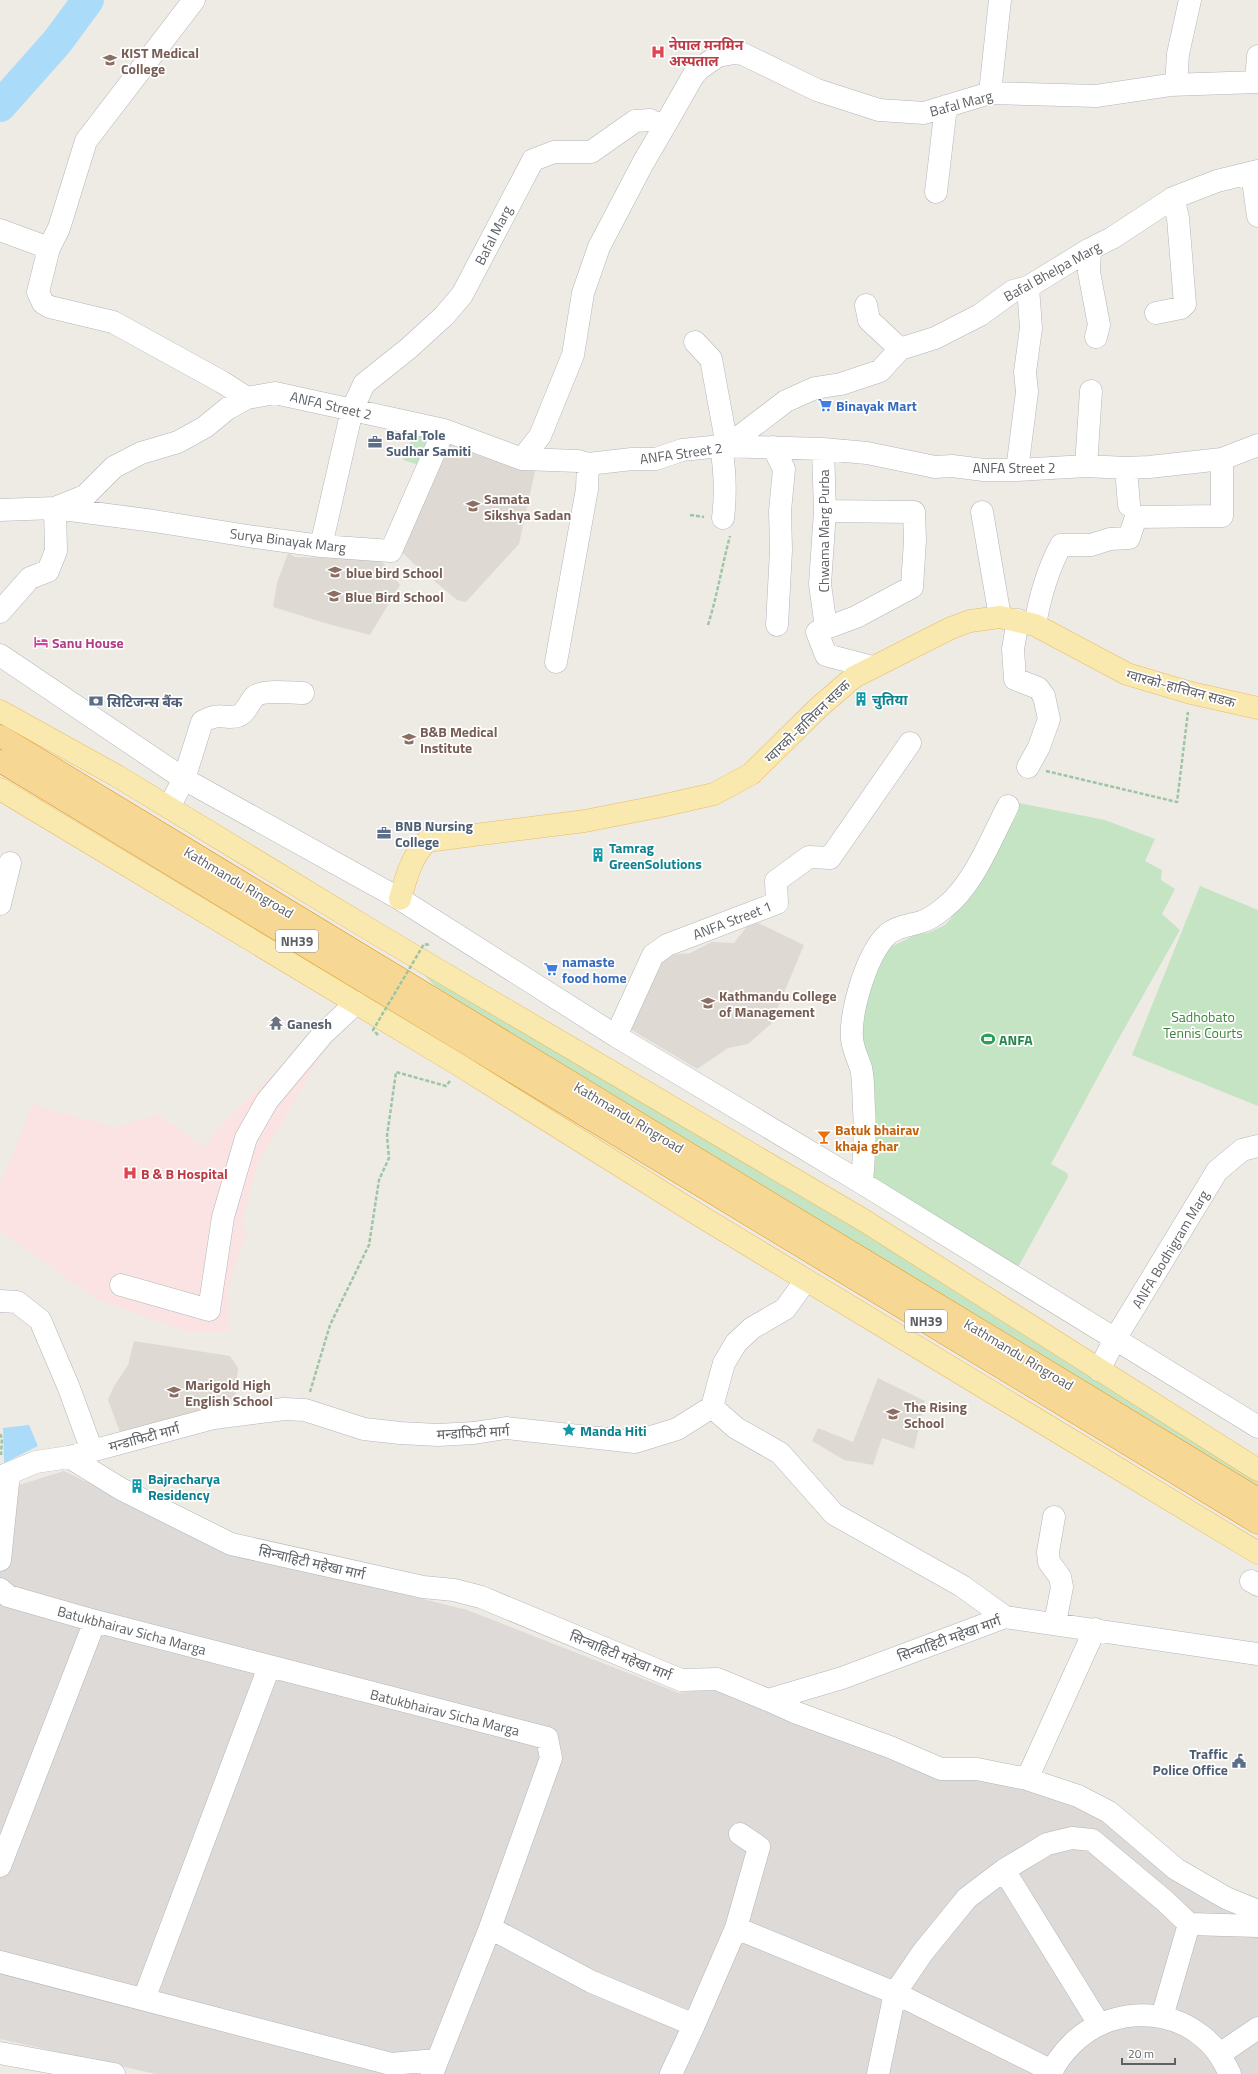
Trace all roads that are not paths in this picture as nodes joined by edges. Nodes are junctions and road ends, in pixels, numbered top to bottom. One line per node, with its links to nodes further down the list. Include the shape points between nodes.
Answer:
1 (194, 0): 15 (street, via 86,141 59,228)
2 (1000, 0): 7 (street)
3 (1190, 0): 6 (street, via 1178,54)
4 (1258, 56): 5 (street)
5 (1257, 82): 6 (street, Bafal Marg)
6 (1176, 85): 7 (street, Bafal Marg, via 1096,96)
7 (990, 93): 8 (street, Bafal Marg)
8 (946, 106): 9 (street, Bafal Marg, via 924,113 879,110 817,90 752,57 734,53 718,56 693,76); 11 (street)
9 (664, 127): 25 (street, Bafal Marg, via 650,120 634,121 591,152 554,152 533,160 462,294 444,316 364,384); 31 (street, Bafal Marg, via 599,247 583,293 573,355 540,436)
10 (1255, 172): 12 (street, Bafal Bhelpa Marg, via 1217,181); 13 (street)
11 (936, 192)
12 (1173, 198): 16 (street, Bafal Bhelpa Marg, via 1112,238); 19 (street, via 1178,218 1185,304 1181,308)
13 (1258, 216)
14 (0, 230): 15 (street)
15 (49, 248): 24 (street, via 38,292 43,303 50,307 113,322)
16 (1090, 249): 17 (street, Bafal Bhelpa Marg); 20 (street, via 1090,272 1098,324)
17 (1028, 287): 22 (street, Bafal Bhelpa Marg, via 1013,291 980,315 935,338); 36 (street, via 1031,328 1025,372 1027,392)
18 (866, 306): 22 (street, via 869,320)
19 (1156, 314)
20 (1096, 337)
21 (696, 342): 28 (street, via 711,359)
22 (900, 349): 28 (street, via 880,371 840,384 815,388 786,401)
23 (1091, 391): 34 (street)
24 (247, 398): 25 (street, ANFA Street 2, via 275,393); 38 (street, ANFA Street 2, via 178,442 141,454 114,467 85,496)
25 (352, 410): 26 (street, ANFA Street 2); 43 (street, Bafal Marg)
26 (444, 430): 31 (street, ANFA Street 2); 43 (street, Surya Binayak Marg, via 391,551)
27 (1258, 445): 32 (street, ANFA Street 2)
28 (724, 446): 29 (street, ANFA Street 2); 33 (street, ANFA Street 2, via 682,450 656,459); 42 (street)
29 (773, 447): 30 (street, ANFA Street 2); 46 (street, via 784,468 780,511 781,550)
30 (823, 449): 36 (street, ANFA Street 2, via 867,453 935,467); 40 (street, Chwama Marg Purba)
31 (522, 459): 33 (street, ANFA Street 2, via 578,461)
32 (1222, 459): 35 (street, ANFA Street 2); 45 (street, via 1222,516 1136,518 1129,538 1110,538 1091,545 1061,545 1050,565 1040,594)
33 (588, 464): 49 (street, via 588,489)
34 (1086, 466): 35 (street, ANFA Street 2); 36 (street, ANFA Street 2)
35 (1126, 468): 37 (street)
36 (1017, 470)
37 (1129, 505)
38 (55, 508): 39 (street); 43 (street, Surya Binayak Marg); 44 (street, via 56,551 48,571 30,578)
39 (0, 510)
40 (825, 511): 47 (street, Chwama Marg Purba, via 820,584); 47 (street, via 914,512 915,540 912,587 856,617)
41 (982, 512): 45 (street)
42 (723, 518)
43 (321, 546)
44 (0, 612)
45 (1018, 621): 50 (main road, ग्वारको-हात्तिवन सडक, via 970,621 950,628); 52 (main road, ग्वारको-हात्तिवन सडक, via 1127,674 1191,693); 57 (street, via 1013,649 1015,679 1038,688 1044,696 1049,719 1039,747)
46 (777, 625)
47 (826, 628): 50 (street, Chwama Marg Purba, via 817,632 826,655)
48 (0, 655): 58 (street)
49 (556, 662)
50 (872, 667): 63 (main road, ग्वारको-हात्तिवन सडक, via 837,690 762,765 732,786 699,798 585,821 427,842 419,849 409,868)
51 (303, 693): 58 (street, via 260,692 242,714 218,715 202,722)
52 (1258, 708)
53 (0, 711): 61 (main road)
54 (0, 736): 67 (highway, Kathmandu Ringroad / NH39)
55 (910, 743): 66 (street, ANFA Street 1, via 830,858 809,857 776,881 777,903 667,944 653,955)
56 (0, 761): 67 (highway, Kathmandu Ringroad / NH39)
57 (1028, 767)
58 (184, 779): 61 (street); 63 (street)
59 (0, 789): 65 (main road)
60 (1008, 806): 69 (street, via 959,896 944,909 922,922 899,927 883,938 858,992 852,1023 852,1040 861,1070 864,1108 866,1145)
61 (168, 807): 74 (main road, via 538,1030 858,1217)
62 (10, 863): 64 (street)
63 (400, 899): 66 (street)
64 (0, 904)
65 (356, 1003): 70 (main road); 71 (street, via 323,1034 267,1101 246,1138 223,1217 209,1310)
66 (616, 1036): 69 (street)
67 (600, 1112): 81 (highway, Kathmandu Ringroad / NH39); 83 (highway, Kathmandu Ringroad / NH39)
68 (1258, 1146): 73 (street, ANFA Bodhigram Marg, via 1242,1150 1217,1171)
69 (862, 1183): 73 (street)
70 (806, 1280): 75 (street, via 785,1309 752,1328 736,1343 724,1363); 84 (main road)
71 (121, 1285)
72 (0, 1301): 77 (street, via 17,1302 40,1320)
73 (1115, 1339): 74 (street, ANFA Bodhigram Marg); 76 (street)
74 (1099, 1370): 79 (main road)
75 (712, 1407): 77 (street, मन्डाफिटी मार्ग, via 677,1429 635,1442 506,1428 438,1435 364,1429 305,1410 284,1409 214,1418); 87 (street, via 736,1428 780,1453 834,1514 962,1586)
76 (1258, 1427)
77 (92, 1451): 78 (street, मन्डाफिटी मार्ग)
78 (69, 1457): 80 (street, मन्डाफिटी मार्ग, via 36,1462); 93 (street, सिन्चाहिटी महेखा मार्ग, via 121,1489 231,1544 423,1587 474,1595 681,1680 717,1679)
79 (1258, 1470)
80 (5, 1475): 85 (street)
81 (1258, 1499)
82 (1054, 1517): 89 (street, via 1048,1552 1049,1562 1060,1578 1062,1587)
83 (1258, 1523)
84 (1258, 1553)
85 (0, 1560)
86 (0, 1588): 88 (street, Batukbhairav Sicha Marga, via 8,1596)
87 (1005, 1617): 89 (street, सिन्चाहिटी महेखा मार्ग); 93 (street, सिन्चाहिटी महेखा मार्ग, via 842,1678)
88 (95, 1622): 92 (street, Batukbhairav Sicha Marga); 96 (street)
89 (1055, 1623): 90 (street, सिन्चाहिटी महेखा मार्ग)
90 (1095, 1629): 91 (street, सिन्चाहिटी महेखा मार्ग); 94 (street)
91 (1258, 1654)
92 (269, 1667): 101 (street, Batukbhairav Sicha Marga, via 547,1738 551,1758); 105 (street)
93 (768, 1700): 94 (street, via 941,1769 977,1769)
94 (1027, 1779): 98 (street, via 1078,1796 1109,1812 1176,1869 1226,1898)
95 (740, 1834): 102 (street, via 759,1847)
96 (0, 1866)
97 (1004, 1870): 99 (street, via 1048,1844 1072,1838 1092,1840); 104 (street, via 967,1898 923,1952); 107 (street)
98 (1258, 1911)
99 (1189, 1924): 100 (street); 106 (street)
100 (1258, 1926)
101 (490, 1928): 108 (street, via 592,1982); 112 (street, Batukbhairav Sicha Marga)
102 (736, 1928): 104 (street); 108 (street)
103 (0, 1962): 105 (street)
104 (895, 1993): 113 (street); 116 (street)
105 (144, 1999): 112 (street, via 391,2064)
106 (1162, 2017): 107 (street, via 1119,2017); 111 (street, via 1184,2024 1203,2037)
107 (1099, 2024): 113 (street, via 1080,2036 1064,2052)
108 (694, 2025): 115 (street)
109 (1258, 2028): 111 (street)
110 (0, 2053): 114 (street)
111 (1220, 2054): 117 (street)
112 (434, 2067)
113 (1052, 2073)
114 (114, 2074)
115 (672, 2074)
116 (878, 2074)
117 (1230, 2074)

